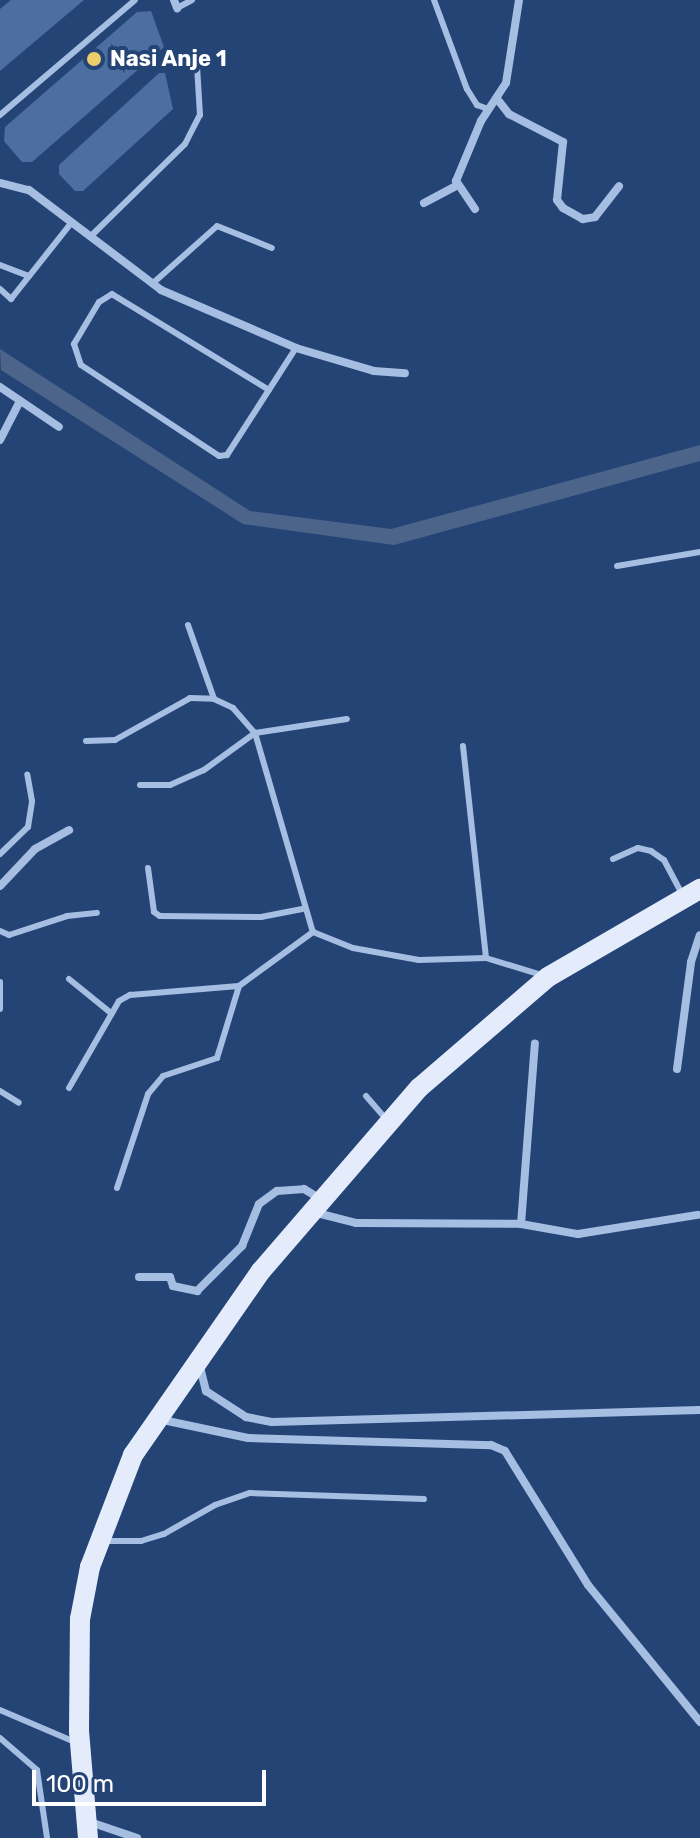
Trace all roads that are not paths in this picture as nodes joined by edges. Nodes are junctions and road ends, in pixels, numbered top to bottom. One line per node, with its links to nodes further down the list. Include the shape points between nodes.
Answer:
1 (135, 0): 9 (lane)
2 (192, 0): 5 (lane)
3 (434, 0): 8 (lane, via 467,89 477,105)
4 (519, 0): 7 (street, via 506,83)
5 (176, 4)
6 (197, 66): 16 (lane, via 200,115 185,144)
7 (498, 100): 8 (street); 12 (street, via 509,114 563,142 557,200 563,208 583,219 595,217)
8 (488, 109): 11 (street)
9 (0, 115)
10 (0, 183): 15 (street, via 29,190)
11 (456, 186): 13 (street); 14 (street)
12 (619, 186)
13 (424, 203)
14 (475, 209)
15 (73, 220): 16 (street); 19 (lane)
16 (92, 235): 20 (street)
17 (272, 248): 20 (lane, via 217,226)
18 (0, 265): 19 (lane)
19 (29, 276): 21 (lane, via 11,299)
20 (152, 284): 22 (street)
21 (0, 289)
22 (296, 348): 23 (street, via 374,371); 25 (lane)
23 (405, 373)
24 (0, 387): 26 (street)
25 (269, 390): 25 (lane, via 112,294 99,302 73,349 81,365 219,456 227,455)
26 (20, 401): 27 (street); 28 (street)
27 (59, 427)
28 (0, 440)
29 (700, 552): 30 (lane)
30 (617, 566)
31 (188, 625): 32 (lane)
32 (214, 699): 34 (lane, via 246,719); 35 (lane, via 190,698 115,740)
33 (347, 719): 34 (lane)
34 (255, 733): 38 (lane, via 204,770 170,785); 45 (lane)
35 (86, 741)
36 (463, 746): 50 (lane)
37 (27, 774): 40 (lane, via 32,801 28,827)
38 (140, 785)
39 (69, 830): 43 (street, via 35,849)
40 (0, 854)
41 (613, 859): 44 (lane, via 638,848 651,851)
42 (148, 868): 45 (lane, via 154,912 160,916 261,917)
43 (0, 886)
44 (692, 893): 51 (main road)
45 (302, 909): 48 (lane)
46 (97, 913): 47 (lane, via 67,916 9,935)
47 (0, 931)
48 (313, 932): 50 (lane, via 353,948 419,960); 54 (lane)
49 (700, 935): 58 (street, via 691,962)
50 (486, 958): 51 (lane)
51 (548, 977): 63 (main road, via 419,1088)
52 (69, 979): 56 (lane)
53 (0, 982): 55 (lane)
54 (239, 986): 56 (lane, via 130,995); 64 (lane, via 217,1058 163,1076 148,1094)
55 (0, 1009)
56 (112, 1014): 59 (lane)
57 (535, 1044): 67 (street)
58 (677, 1069)
59 (69, 1088)
60 (0, 1091): 62 (lane)
61 (366, 1096): 63 (lane)
62 (19, 1103)
63 (388, 1122): 65 (main road)
64 (117, 1188)
65 (318, 1206): 67 (street, via 356,1223); 68 (street, via 304,1189 277,1191 259,1204 242,1246 197,1291 173,1286 170,1277); 69 (main road, via 261,1271)
66 (697, 1215): 67 (street, via 599,1233)
67 (521, 1224)
68 (139, 1277)
69 (200, 1354): 70 (street, via 206,1391 246,1417 272,1422); 71 (main road)
70 (700, 1410)
71 (157, 1418): 73 (main road, via 133,1455); 75 (street, via 248,1438 491,1445 505,1451 588,1585)
72 (424, 1499): 73 (lane, via 250,1493 215,1505 164,1534 141,1541)
73 (99, 1541): 77 (main road, via 80,1619)
74 (0, 1710): 77 (lane)
75 (700, 1722)
76 (0, 1738): 79 (lane, via 37,1770)
77 (80, 1744): 78 (main road)
78 (87, 1829): 80 (street)
79 (47, 1838)
80 (137, 1838)

